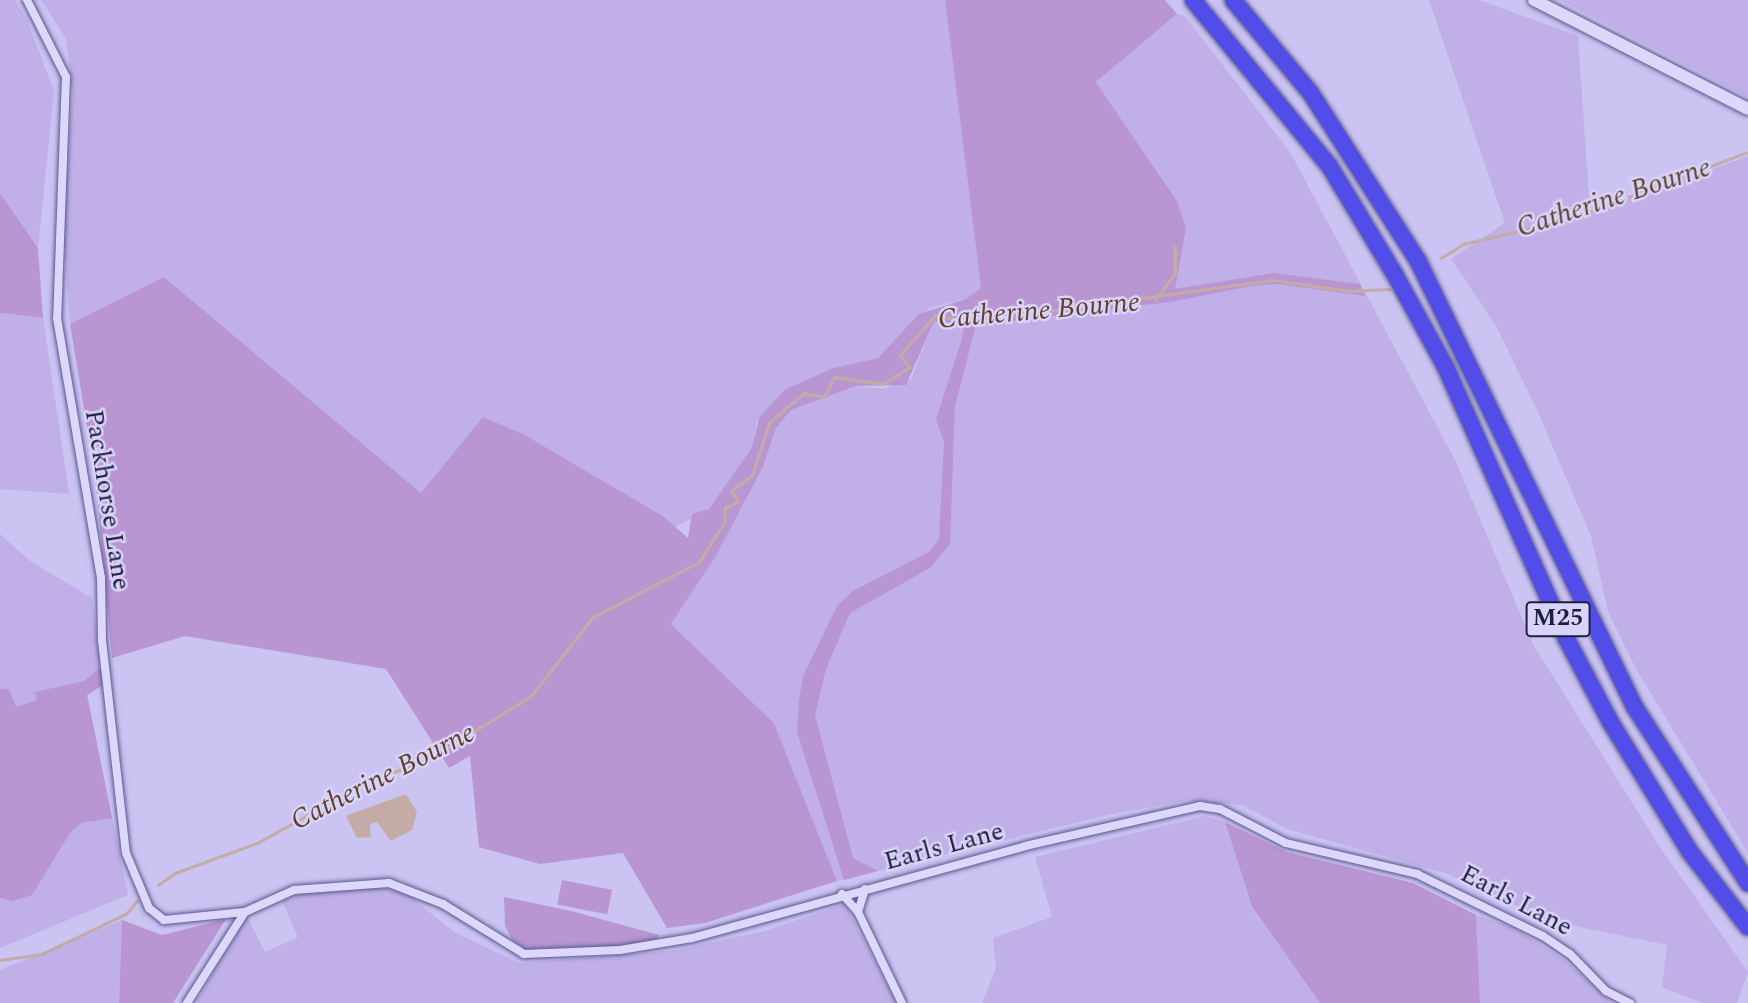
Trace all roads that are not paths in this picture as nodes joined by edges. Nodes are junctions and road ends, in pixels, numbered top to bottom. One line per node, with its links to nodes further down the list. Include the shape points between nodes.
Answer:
1 (27, 0): 9 (street, Packhorse Lane, via 66,78 57,317 101,577 102,640 125,853 158,917 174,922)
2 (1192, 0): 11 (highway, M25, via 1330,167 1404,289 1611,723 1690,852)
3 (1233, 0): 6 (highway, M25, via 1303,83 1418,261 1628,694)
4 (1534, 0): 5 (main road)
5 (1748, 109)
6 (1748, 883)
7 (865, 889): 8 (street, Earls Lane); 10 (street); 14 (street, Earls Lane, via 1200,806 1220,809 1286,843 1418,874 1496,910 1570,954 1606,991)
8 (842, 894): 9 (street, Earls Lane, via 692,938 556,955 524,954 503,945 443,904 389,883 294,890); 10 (street)
9 (245, 912): 12 (street)
10 (858, 912): 13 (street)
11 (1748, 928)
12 (187, 1003)
13 (902, 1003)
14 (1630, 1003)

